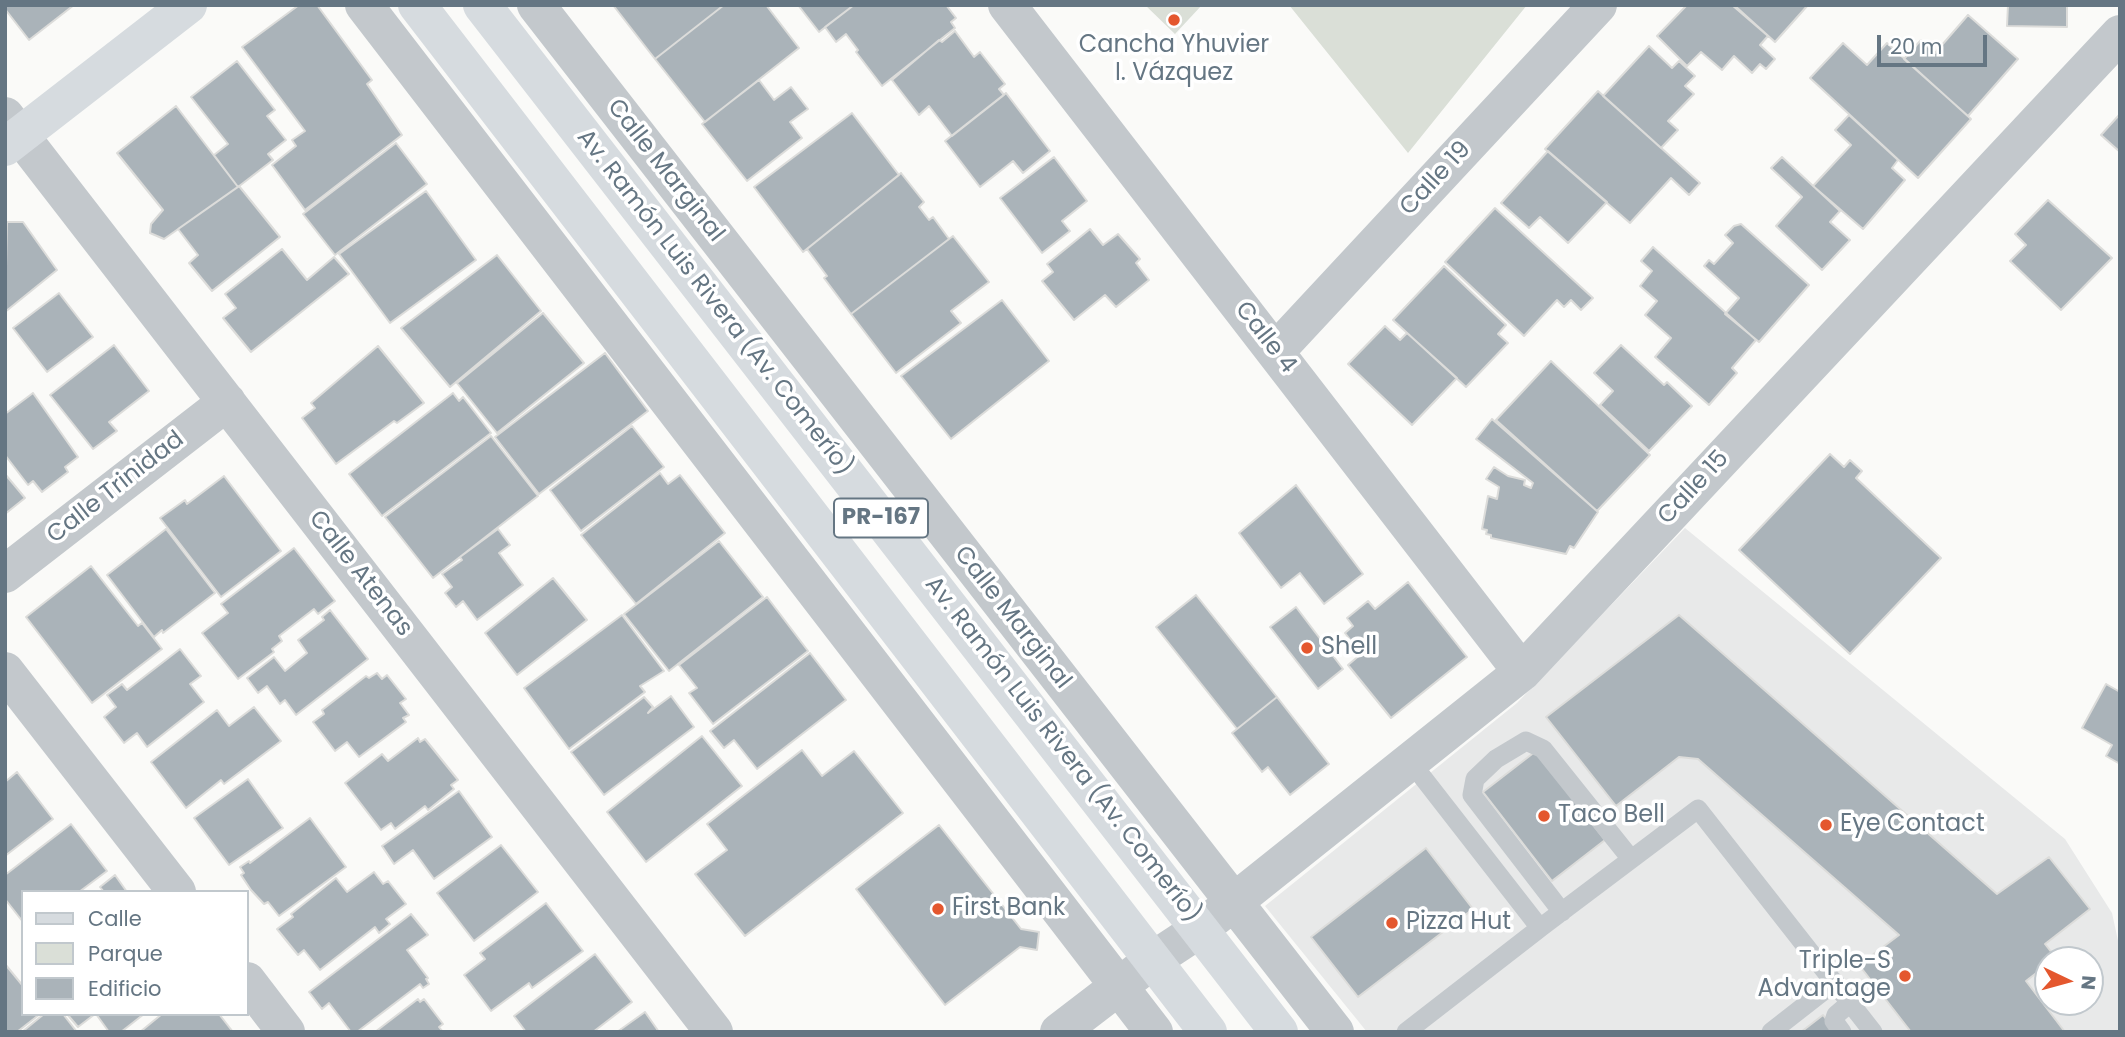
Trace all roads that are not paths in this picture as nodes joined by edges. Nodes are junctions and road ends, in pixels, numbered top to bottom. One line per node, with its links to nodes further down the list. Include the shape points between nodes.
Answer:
1 (188, 5): 9 (main road)
2 (364, 5): 25 (street)
3 (417, 5): 22 (main road, PR-167)
4 (482, 5): 21 (main road, Av. Ramón Luis Rivera (Av. Comerío) / PR-167)
5 (536, 5): 18 (street, Calle Marginal)
6 (1007, 5): 10 (street, Calle 4)
7 (1598, 5): 10 (street, Calle 19)
8 (2120, 33): 14 (street, Calle 15)
9 (10, 133): 11 (street, Calle Atenas)
10 (1275, 352): 14 (street, Calle 4)
11 (227, 402): 12 (street, Calle Trinidad); 28 (street, Calle Atenas)
12 (5, 574)
13 (5, 671): 17 (street)
14 (1522, 672): 15 (street, Calle 15)
15 (1410, 761): 18 (street, Calle 15); 20 (lane)
16 (1631, 859): 19 (lane); 19 (lane, via 1543,749 1526,741 1496,759 1475,779 1472,795); 24 (lane, via 1698,809)
17 (175, 890)
18 (1232, 902): 21 (street, Calle 15); 33 (street, Calle Marginal)
19 (1562, 912): 20 (lane)
20 (1541, 928): 34 (lane)
21 (1200, 929): 22 (street, Calle 15); 32 (main road, Av. Ramón Luis Rivera (Av. Comerío) / PR-167)
22 (1153, 960): 25 (street, Calle 15); 31 (main road, PR-167)
23 (248, 982): 27 (street)
24 (1835, 982): 26 (lane); 35 (lane)
25 (1120, 986): 29 (street, Calle 15); 30 (street)
26 (1850, 1003): 36 (lane, via 1834,1021); 37 (lane)
27 (286, 1032)
28 (714, 1032)
29 (1059, 1032)
30 (1154, 1032)
31 (1208, 1032)
32 (1279, 1032)
33 (1335, 1032)
34 (1406, 1032)
35 (1770, 1032)
36 (1842, 1032)
37 (1873, 1032)

